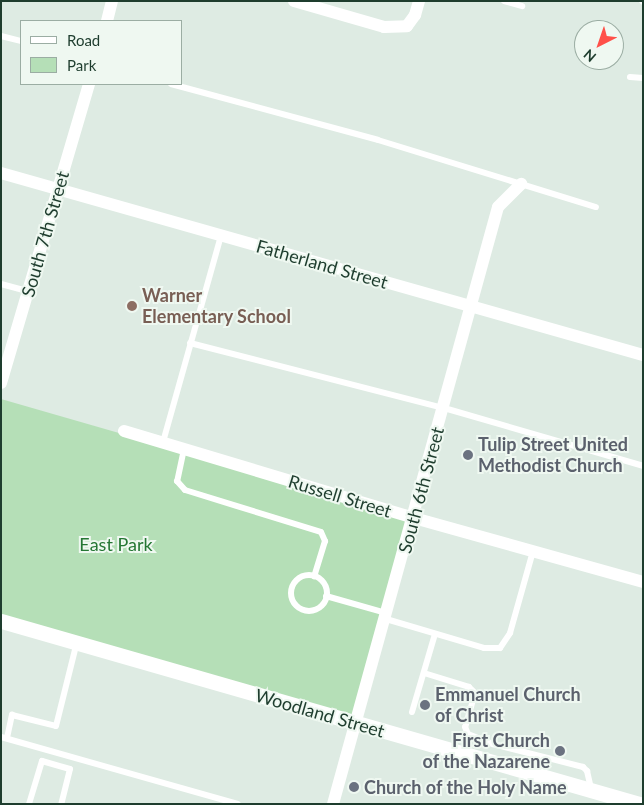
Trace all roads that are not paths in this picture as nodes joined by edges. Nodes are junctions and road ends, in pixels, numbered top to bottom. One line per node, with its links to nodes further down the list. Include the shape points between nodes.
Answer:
1 (112, 1): 6 (street)
2 (294, 1): 3 (street, via 384,27 407,26)
3 (419, 1)
4 (504, 1): 5 (lane)
5 (522, 6)
6 (106, 20)
7 (1, 36): 8 (lane)
8 (20, 41)
9 (630, 77): 10 (lane)
10 (643, 78)
11 (89, 85): 15 (street, South 7th Street)
12 (175, 85): 14 (lane, via 378,140)
13 (1, 172): 15 (street, Fatherland Street)
14 (521, 184): 16 (lane); 20 (street, South 6th Street, via 498,207)
15 (59, 189): 17 (street, Fatherland Street); 19 (street, South 7th Street)
16 (596, 207)
17 (221, 236): 20 (street, Fatherland Street); 21 (lane)
18 (1, 284): 19 (lane)
19 (28, 291): 23 (street, South 7th Street)
20 (471, 307): 22 (street, Fatherland Street); 24 (street, South 6th Street)
21 (190, 343): 24 (lane); 26 (lane)
22 (643, 355)
23 (1, 383)
24 (444, 408): 28 (lane); 29 (street, South 6th Street)
25 (124, 431): 26 (street, Russell Street)
26 (163, 442): 27 (street, Russell Street)
27 (184, 449): 29 (street, Russell Street); 31 (lane, via 177,481 185,490 321,532 325,541)
28 (643, 466)
29 (414, 518): 30 (street, Russell Street); 34 (street, South 6th Street)
30 (533, 551): 32 (street, Russell Street); 36 (lane, via 510,633 500,648 484,648)
31 (314, 576): 33 (lane, via 325,586); 33 (lane, via 305,575 295,581 290,592 294,604 310,611 320,607)
32 (643, 582)
33 (326, 596): 34 (lane)
34 (387, 616): 36 (lane); 40 (street, South 6th Street)
35 (1, 621): 37 (street, Woodland Street)
36 (435, 634): 38 (lane)
37 (77, 642): 40 (street, Woodland Street); 41 (lane, via 56,726 12,715)
38 (424, 673): 39 (lane); 42 (lane, via 469,687 474,693 465,727 468,734 479,740 583,767 588,771)
39 (412, 712)
40 (354, 723): 42 (street, Woodland Street); 46 (street, South 6th Street)
41 (4, 738): 45 (lane)
42 (591, 790): 47 (street, Woodland Street)
43 (29, 804): 44 (lane, via 42,761 70,768)
44 (61, 804)
45 (238, 804)
46 (333, 804)
47 (639, 804)

